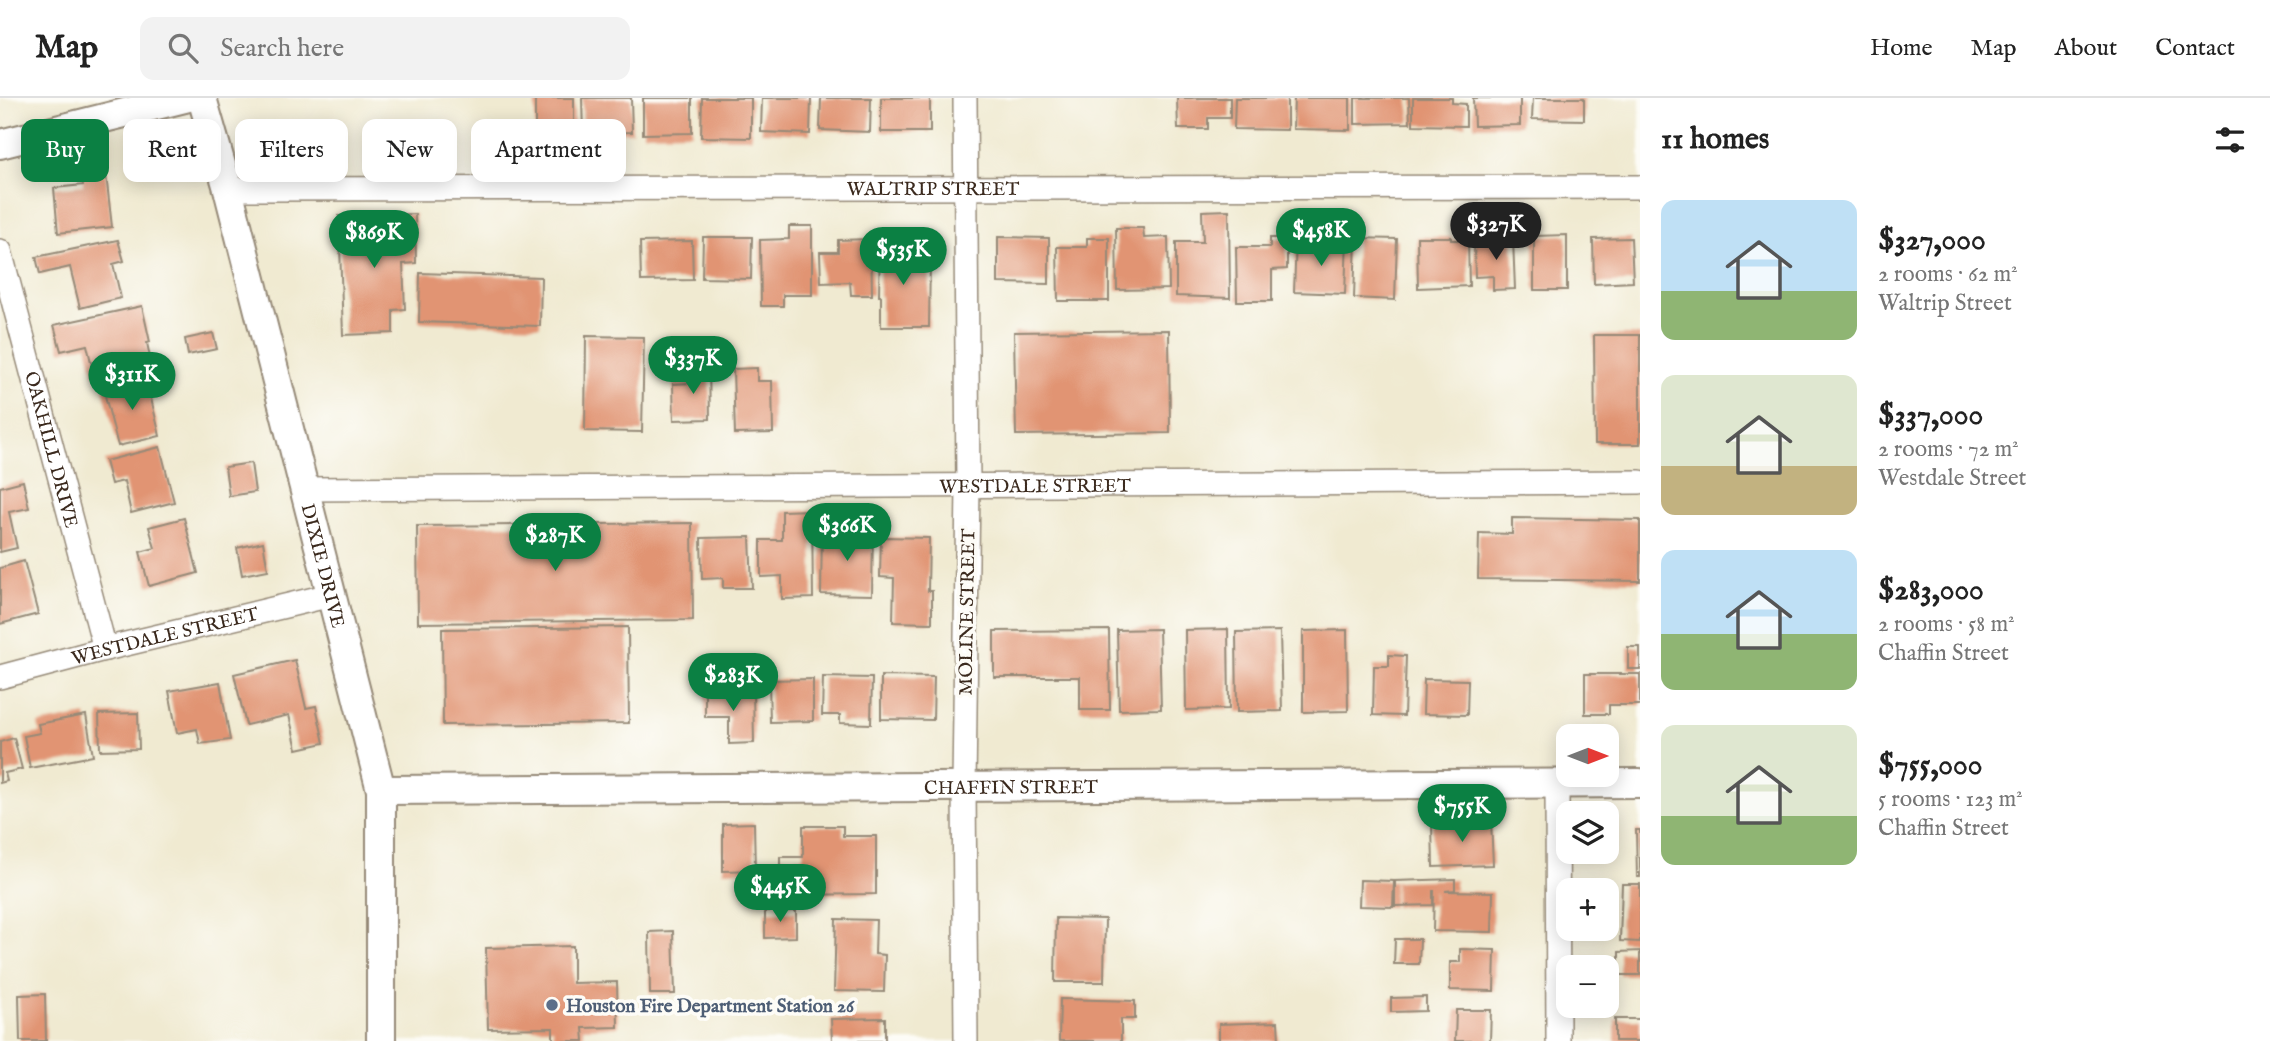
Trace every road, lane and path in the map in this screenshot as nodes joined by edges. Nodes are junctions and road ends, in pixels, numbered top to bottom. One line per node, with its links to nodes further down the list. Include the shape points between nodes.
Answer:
1 (184, 98): 4 (street)
2 (202, 98): 7 (street, DIXIE DRIVE)
3 (965, 98): 6 (street, MOLINE STREET)
4 (0, 144)
5 (1640, 187): 6 (street, WALTRIP STREET)
6 (966, 188): 7 (street, WALTRIP STREET); 10 (street, MOLINE STREET)
7 (228, 189): 11 (street, DIXIE DRIVE)
8 (0, 251): 13 (street, OAKHILL DRIVE)
9 (1640, 482): 10 (street, WESTDALE STREET)
10 (968, 486): 11 (street, WESTDALE STREET); 18 (street, MOLINE STREET)
11 (303, 489): 12 (street, DIXIE DRIVE)
12 (331, 595): 13 (street, WESTDALE STREET); 20 (street, DIXIE DRIVE)
13 (105, 649): 14 (street, WESTDALE STREET)
14 (0, 677)
15 (1619, 783): 16 (street, CHAFFIN STREET)
16 (1640, 783)
17 (1556, 784): 18 (street, CHAFFIN STREET)
18 (964, 786): 20 (street, CHAFFIN STREET); 22 (street, MOLINE STREET)
19 (1557, 788): 23 (street)
20 (381, 790): 21 (street, DIXIE DRIVE)
21 (382, 1041)
22 (966, 1041)
23 (1558, 1041)

